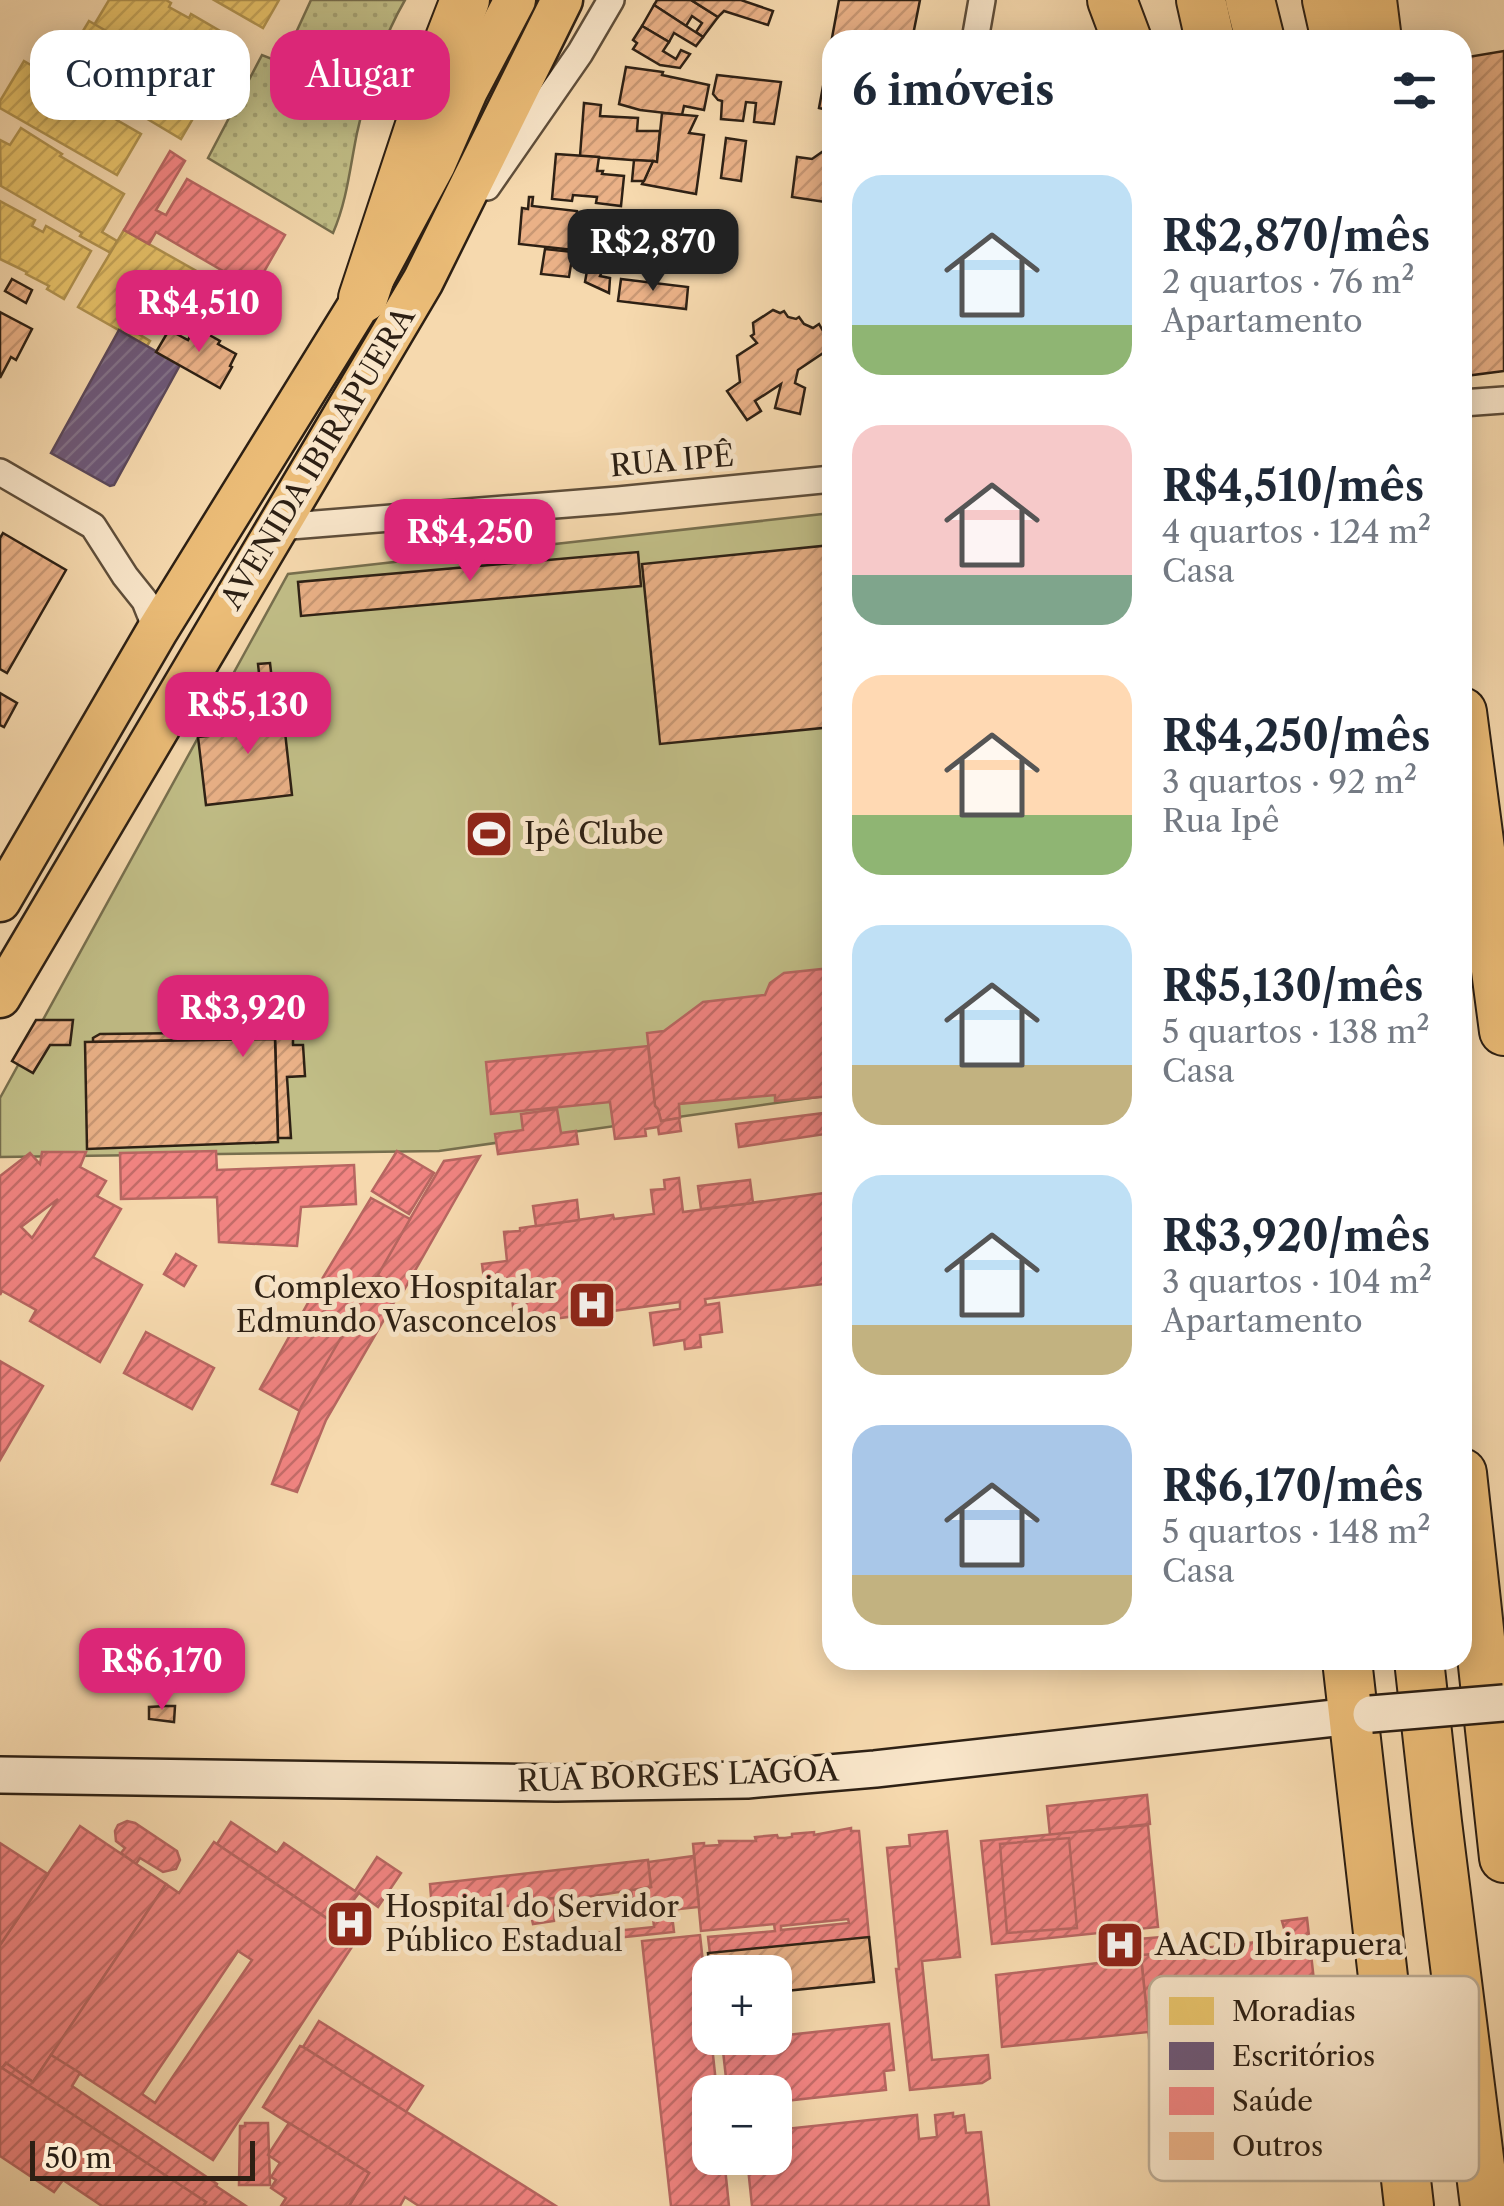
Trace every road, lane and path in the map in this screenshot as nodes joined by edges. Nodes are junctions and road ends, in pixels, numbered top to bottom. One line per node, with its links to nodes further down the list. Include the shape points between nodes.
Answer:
1 (515, 0): 20 (main road, AVENIDA IBIRAPUERA)
2 (562, 0): 19 (main road, AVENIDA IBIRAPUERA)
3 (611, 0): 19 (street)
4 (982, 0): 12 (street)
5 (1112, 0): 13 (highway)
6 (1138, 0): 14 (highway)
7 (1202, 0): 15 (highway)
8 (1250, 0): 16 (highway)
9 (1327, 0): 17 (highway)
10 (1372, 0): 18 (highway)
11 (465, 3): 20 (highway)
12 (977, 30)
13 (1123, 30)
14 (1148, 30)
15 (1208, 30)
16 (1258, 30)
17 (1334, 30)
18 (1376, 30)
19 (423, 282): 25 (main road, AVENIDA IBIRAPUERA)
20 (363, 298): 26 (main road, AVENIDA IBIRAPUERA)
21 (1504, 400): 22 (street)
22 (1472, 402)
23 (0, 472): 26 (street, via 93,526 146,601)
24 (822, 479): 25 (street, RUA IPÊ)
25 (278, 527): 29 (main road, AVENIDA IBIRAPUERA)
26 (156, 632): 28 (main road, AVENIDA IBIRAPUERA)
27 (1472, 788): 30 (highway)
28 (0, 901)
29 (0, 996)
30 (1504, 1031)
31 (1472, 1565): 37 (highway)
32 (1350, 1670): 35 (highway)
33 (1420, 1670): 39 (highway)
34 (1504, 1703): 35 (street, RUA BORGES LAGOA, bridge)
35 (1362, 1715): 36 (street, RUA BORGES LAGOA, via 747,1780); 38 (highway)
36 (0, 1775)
37 (1504, 1858)
38 (1386, 1976)
39 (1456, 1976)
40 (1479, 2158): 43 (highway)
41 (1406, 2181): 42 (highway)
42 (1408, 2206)
43 (1485, 2206)

